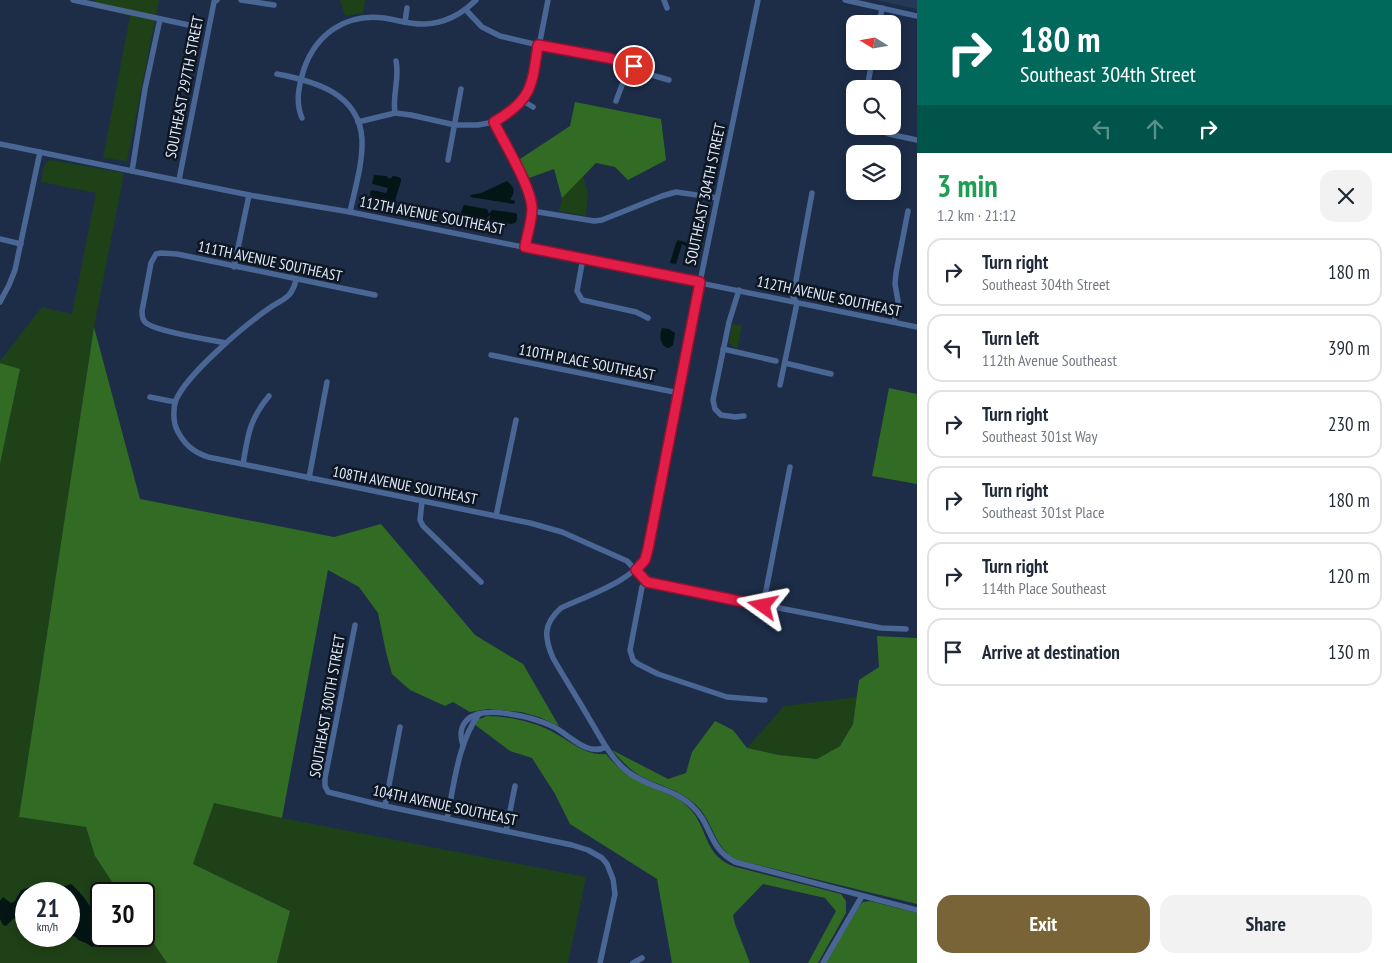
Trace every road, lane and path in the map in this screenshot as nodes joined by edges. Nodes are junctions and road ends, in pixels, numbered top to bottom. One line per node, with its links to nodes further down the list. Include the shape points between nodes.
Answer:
1 (73, 0): 16 (street)
2 (217, 0): 40 (street, SOUTHEAST 297TH STREET, via 214,2)
3 (241, 0): 9 (street)
4 (476, 0): 13 (street)
5 (548, 0): 19 (street)
6 (664, 0): 11 (street)
7 (758, 0): 43 (street, SOUTHEAST 304TH STREET)
8 (845, 0): 12 (street)
9 (274, 5)
10 (407, 8): 17 (street)
11 (667, 8)
12 (882, 8): 14 (street); 15 (street)
13 (466, 10): 17 (street, via 437,22); 19 (street, via 491,32)
14 (881, 15)
15 (917, 16)
16 (160, 19): 18 (street); 39 (street)
17 (405, 22): 23 (street, via 370,17 337,26 314,47)
18 (198, 27)
19 (538, 45): 21 (street); 26 (street, via 533,80)
20 (396, 61): 29 (street)
21 (630, 64): 24 (street); 27 (street)
22 (277, 74): 23 (street)
23 (301, 79): 30 (street, via 298,102); 31 (street, via 338,95)
24 (670, 80)
25 (461, 89): 33 (street)
26 (523, 101): 28 (street); 32 (street)
27 (616, 101)
28 (533, 107)
29 (395, 113): 31 (street); 33 (street)
30 (302, 118)
31 (358, 122): 46 (street, via 362,148)
32 (494, 122): 33 (street); 45 (street, via 527,188)
33 (455, 125): 38 (street)
34 (894, 135): 35 (street)
35 (917, 140)
36 (0, 144): 37 (street, 112TH AVENUE SOUTHEAST)
37 (40, 152): 39 (street, 112TH AVENUE SOUTHEAST); 48 (street)
38 (448, 160)
39 (132, 171): 40 (street, 112TH AVENUE SOUTHEAST)
40 (179, 180): 42 (street, 112TH AVENUE SOUTHEAST)
41 (812, 193): 57 (street, via 793,297)
42 (249, 195): 46 (street, 112TH AVENUE SOUTHEAST); 51 (street)
43 (717, 198): 45 (street, via 676,192 594,221); 53 (street, SOUTHEAST 304TH STREET)
44 (908, 210): 59 (street, via 896,273 898,301)
45 (532, 211): 49 (street)
46 (350, 212): 49 (street, 112TH AVENUE SOUTHEAST)
47 (0, 239): 48 (street)
48 (21, 244): 56 (street, via 9,285)
49 (525, 247): 50 (street, 112TH AVENUE SOUTHEAST)
50 (583, 258): 53 (street, 112TH AVENUE SOUTHEAST); 58 (street, via 577,291 579,296 586,302 636,312)
51 (234, 267): 52 (street, 111TH AVENUE SOUTHEAST); 61 (street, 111TH AVENUE SOUTHEAST, via 159,253 151,263 142,311 144,322 157,328)
52 (296, 280): 55 (street, 111TH AVENUE SOUTHEAST); 61 (street, via 290,295)
53 (700, 282): 54 (street, 112TH AVENUE SOUTHEAST); 69 (street, SOUTHEAST 304TH STREET)
54 (739, 290): 57 (street, 112TH AVENUE SOUTHEAST); 62 (street)
55 (375, 295)
56 (0, 302)
57 (797, 303): 59 (street, 112TH AVENUE SOUTHEAST); 65 (street)
58 (648, 318)
59 (894, 322): 60 (street, 112TH AVENUE SOUTHEAST)
60 (917, 327)
61 (226, 344): 72 (street, via 188,380)
62 (723, 349): 64 (street); 73 (street, via 713,400 715,409 721,416)
63 (491, 356): 69 (street, 110TH PLACE SOUTHEAST)
64 (776, 361)
65 (785, 363): 66 (street); 68 (street)
66 (831, 374)
67 (327, 382): 77 (street)
68 (780, 385)
69 (679, 393): 80 (street, SOUTHEAST 304TH STREET, via 648,549 645,560)
70 (269, 396): 75 (street, via 250,425)
71 (150, 397): 72 (street)
72 (175, 402): 75 (street, 108TH AVENUE SOUTHEAST, via 175,425 186,443 198,454)
73 (744, 416)
74 (516, 420): 79 (street)
75 (243, 464): 77 (street, 108TH AVENUE SOUTHEAST)
76 (790, 467): 83 (street)
77 (310, 478): 78 (street, 108TH AVENUE SOUTHEAST)
78 (422, 501): 79 (street, 108TH AVENUE SOUTHEAST); 81 (street, via 420,520 423,526)
79 (496, 516): 80 (street, 108TH AVENUE SOUTHEAST, via 562,532 627,561)
80 (636, 570): 82 (street); 90 (street, via 627,578 561,608 547,630 553,658)
81 (481, 582)
82 (647, 582): 83 (street); 86 (street, via 642,587 630,650 633,660 658,674 727,697)
83 (763, 606): 85 (street, via 881,628)
84 (355, 625): 92 (street, SOUTHEAST 300TH STREET, via 325,778)
85 (906, 628)
86 (765, 700)
87 (479, 714): 89 (street); 89 (street, via 465,722 461,734); 90 (street, via 532,719 552,726 585,747 600,750)
88 (400, 727): 93 (street)
89 (463, 745): 94 (street)
90 (606, 747): 96 (street, via 629,774 692,806 726,857)
91 (515, 786): 95 (street)
92 (328, 792): 93 (street, 104TH AVENUE SOUTHEAST)
93 (385, 806): 94 (street, 104TH AVENUE SOUTHEAST)
94 (447, 819): 95 (street, 104TH AVENUE SOUTHEAST)
95 (506, 831): 99 (street, 104TH AVENUE SOUTHEAST, via 588,850 602,858 611,872 615,894)
96 (862, 896): 97 (street); 102 (street)
97 (917, 910)
98 (642, 958): 101 (street)
99 (600, 962): 100 (street)
100 (608, 963)
101 (633, 963)
102 (823, 963)

